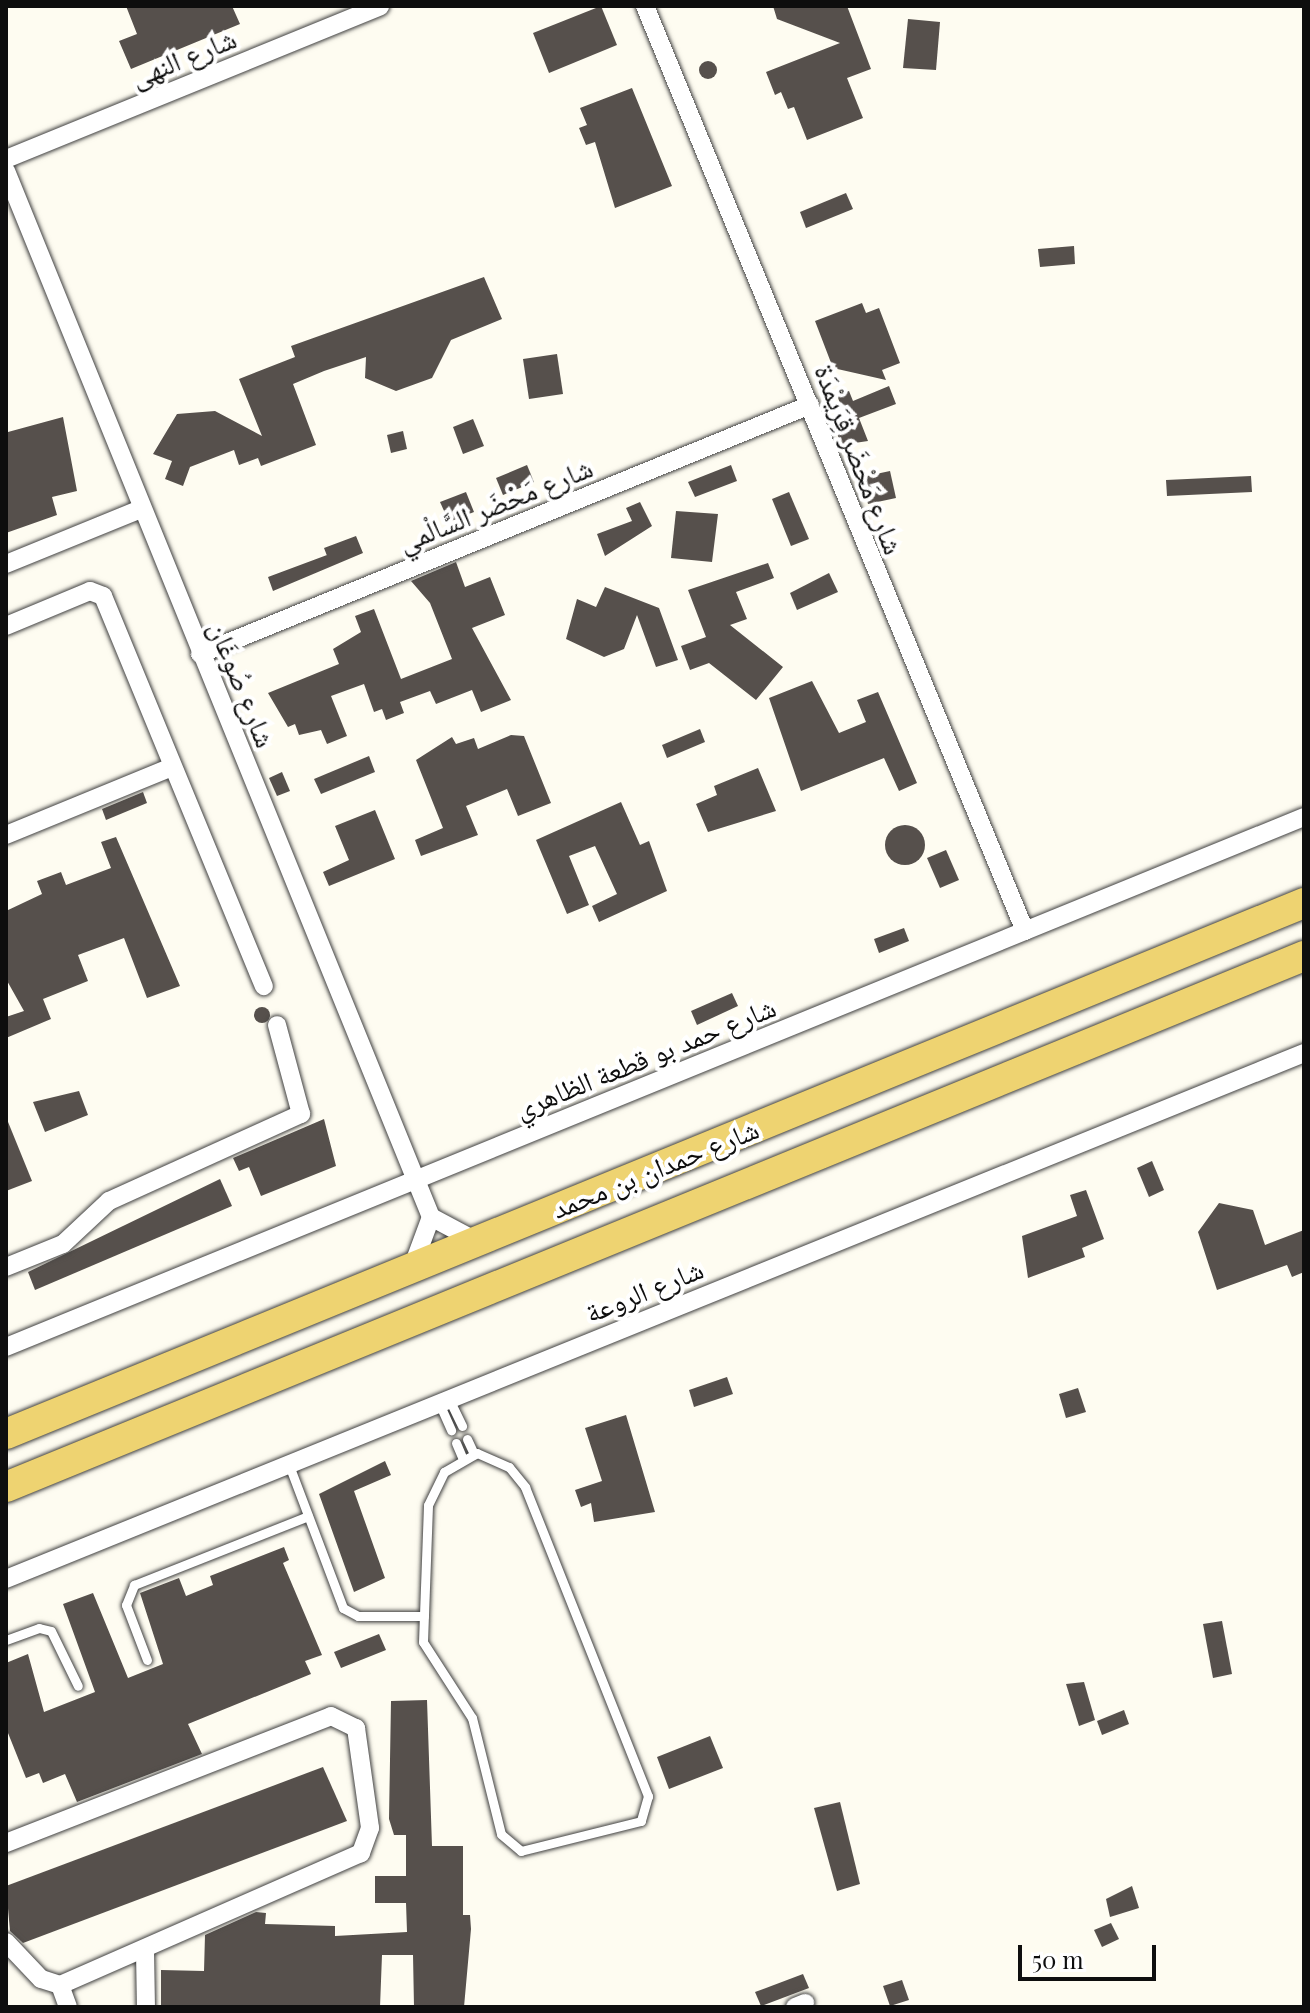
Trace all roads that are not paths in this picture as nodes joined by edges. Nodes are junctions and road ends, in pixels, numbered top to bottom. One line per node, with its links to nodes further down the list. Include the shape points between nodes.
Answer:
1 (380, 6): 3 (street, شارع النهى)
2 (645, 6): 5 (street, شارع مَحْضَر قِرَيمْدَة)
3 (6, 159)
4 (6, 171): 6 (street, شارع صُوغَان)
5 (810, 405): 9 (street, شارع مَحْضَر السَّالْمي); 14 (street, شارع مَحْضَر قِرَيمْدَة)
6 (141, 509): 7 (street); 9 (street, شارع صُوغَان)
7 (6, 564)
8 (6, 626): 10 (street, via 90,591 103,596)
9 (200, 654): 19 (street, شارع صُوغَان)
10 (172, 767): 12 (street); 16 (street)
11 (1304, 817): 14 (street, شارع حمد بو قطعة الظاهري)
12 (6, 835)
13 (1304, 903): 21 (main road, شارع حمدان بن محمد)
14 (1025, 931): 19 (street, شارع حمد بو قطعة الظاهري)
15 (1304, 956): 34 (main road, شارع حمدان بن محمد)
16 (264, 986)
17 (277, 1025): 22 (street, via 301,1114 109,1201 63,1244)
18 (1304, 1053): 25 (street, شارع الروعة)
19 (416, 1180): 20 (street, شارع صُوغَان); 24 (street, شارع حمد بو قطعة الظاهري)
20 (431, 1217): 21 (street); 23 (street)
21 (476, 1241): 23 (main road, شارع حمدان بن محمد)
22 (6, 1267)
23 (412, 1268): 28 (main road, شارع حمدان بن محمد)
24 (6, 1347)
25 (444, 1401): 26 (lane); 27 (lane); 33 (street, شارع الروعة)
26 (462, 1426)
27 (451, 1430)
28 (6, 1434)
29 (467, 1439): 31 (lane)
30 (456, 1443): 32 (lane)
31 (474, 1454): 32 (lane); 37 (lane, via 498,1459 525,1487 648,1796 641,1821 521,1851 507,1844 472,1718 424,1652)
32 (462, 1457): 37 (lane, via 444,1472 428,1505)
33 (289, 1465): 35 (lane); 36 (street, شارع الروعة)
34 (6, 1487)
35 (308, 1516): 37 (lane, via 348,1613); 39 (lane, via 134,1585 126,1605)
36 (6, 1579)
37 (424, 1616)
38 (6, 1640): 40 (lane, via 39,1628 51,1631)
39 (147, 1660)
40 (78, 1686)
41 (6, 1843): 43 (street, via 331,1716 350,1720 370,1828 361,1853)
42 (6, 1942): 44 (street, via 41,1979)
43 (145, 1951): 44 (street); 46 (street)
44 (60, 1985): 45 (street)
45 (68, 2007)
46 (146, 2007)

